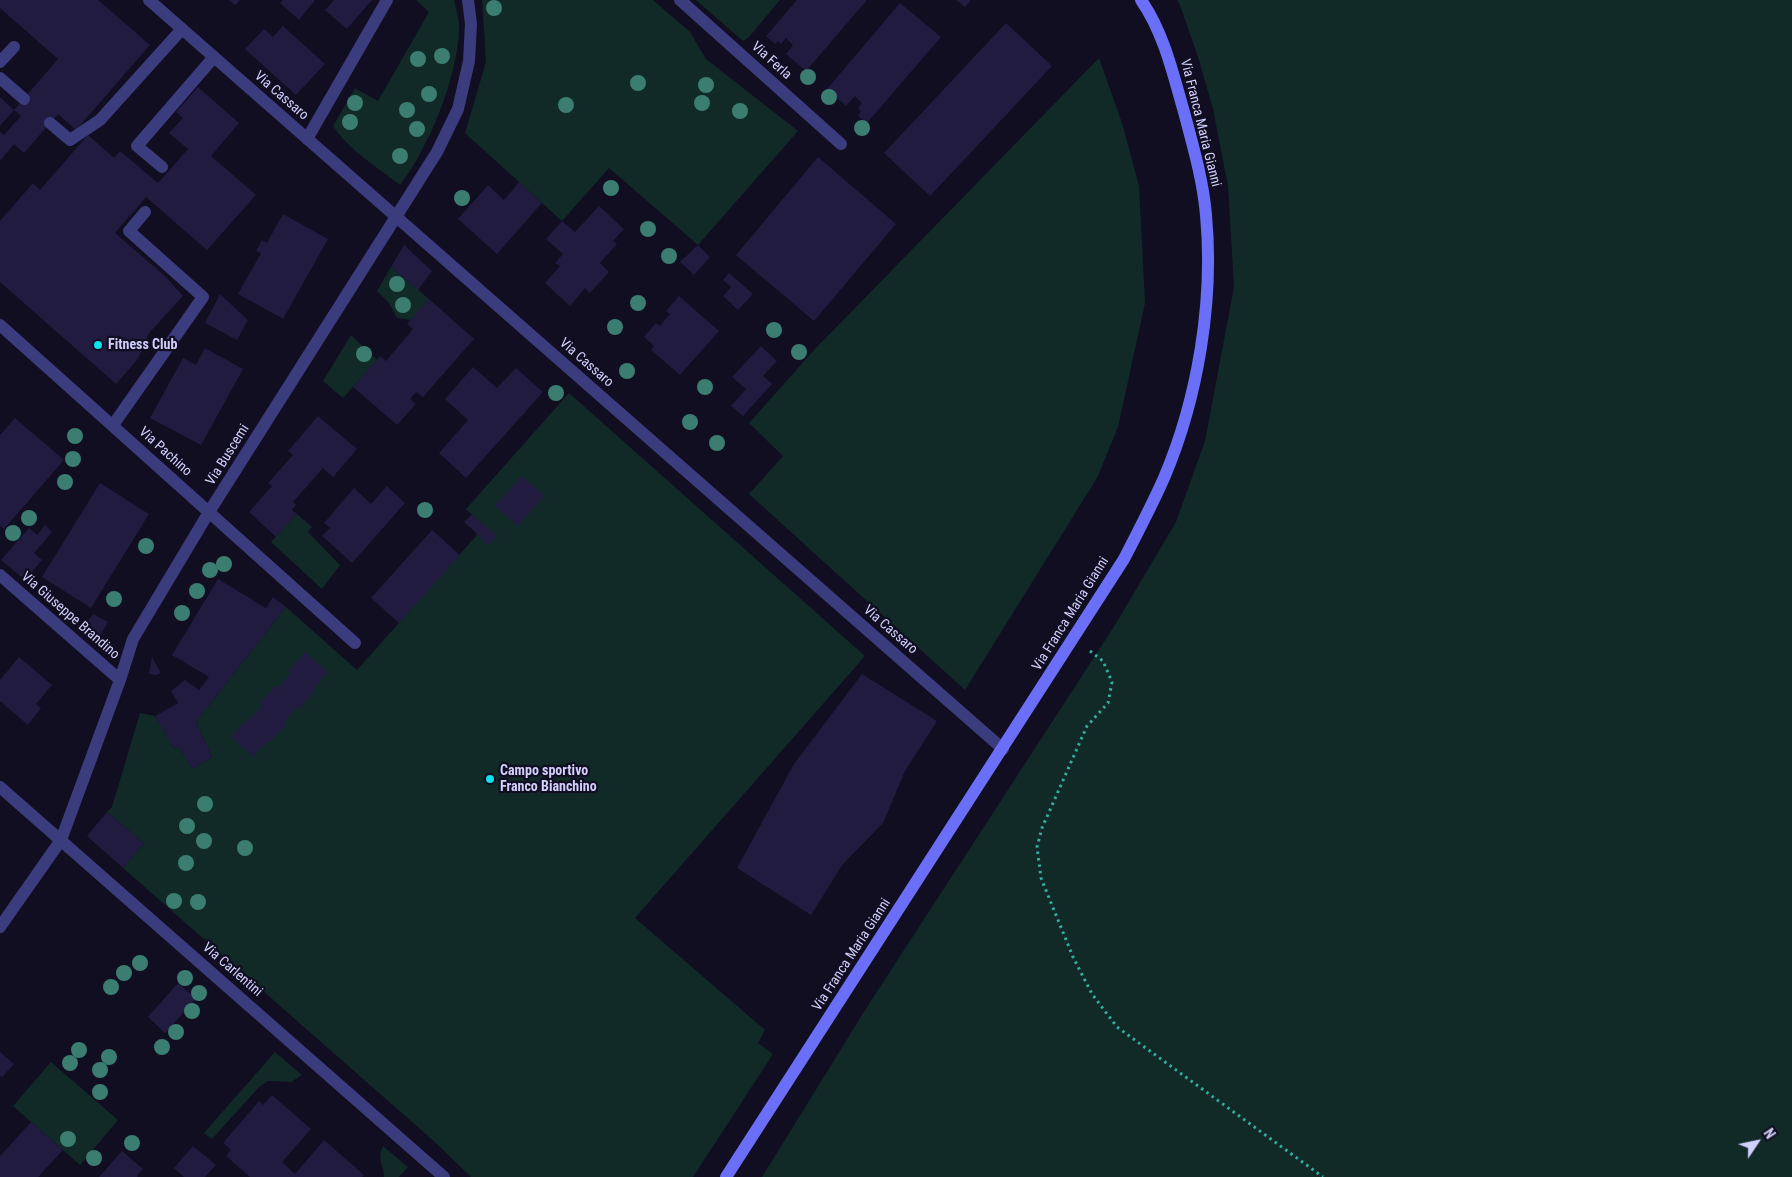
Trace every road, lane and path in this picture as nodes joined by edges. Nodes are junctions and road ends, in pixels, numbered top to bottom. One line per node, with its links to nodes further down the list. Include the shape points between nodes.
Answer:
1 (149, 0): 6 (street, Via Cassaro)
2 (387, 0): 13 (street)
3 (468, 0): 17 (street, Via Buscemi, via 470,62 458,109 437,152)
4 (680, 0): 14 (street, Via Ferla)
5 (1141, 0): 22 (street, Via Franca Maria Gianni, via 1161,35 1197,162 1206,215 1206,311 1184,419 1165,476 1124,559)
6 (182, 29): 8 (street, Via Cassaro); 12 (street, via 100,120 70,140)
7 (14, 47): 9 (street)
8 (214, 57): 13 (street, Via Cassaro); 15 (street, via 136,146)
9 (0, 62)
10 (0, 78): 11 (street)
11 (24, 99)
12 (50, 123)
13 (307, 139): 17 (street, Via Cassaro)
14 (841, 144)
15 (162, 167)
16 (146, 212): 19 (street, via 130,231 204,297)
17 (396, 216): 20 (street, Via Buscemi); 25 (street, Via Cassaro)
18 (0, 325): 19 (street, Via Pachino)
19 (113, 425): 20 (street, Via Pachino)
20 (210, 512): 23 (street, Via Pachino); 24 (street, Via Buscemi, via 133,639)
21 (0, 575): 24 (street, Via Giuseppe Brandino)
22 (1073, 639): 25 (street, Via Franca Maria Gianni); 31 (path, via 1103,660 1112,682 1108,703 1087,726 1042,828 1037,847 1041,878 1074,957 1092,994 1117,1027)
23 (355, 643)
24 (120, 680): 27 (street, Via Buscemi)
25 (1003, 749): 30 (street, Via Franca Maria Gianni)
26 (0, 787): 27 (street, Via Carlentini)
27 (61, 840): 28 (street, Via Buscemi); 29 (street, Via Carlentini)
28 (0, 927)
29 (444, 1177)
30 (726, 1177)
31 (1323, 1177)

